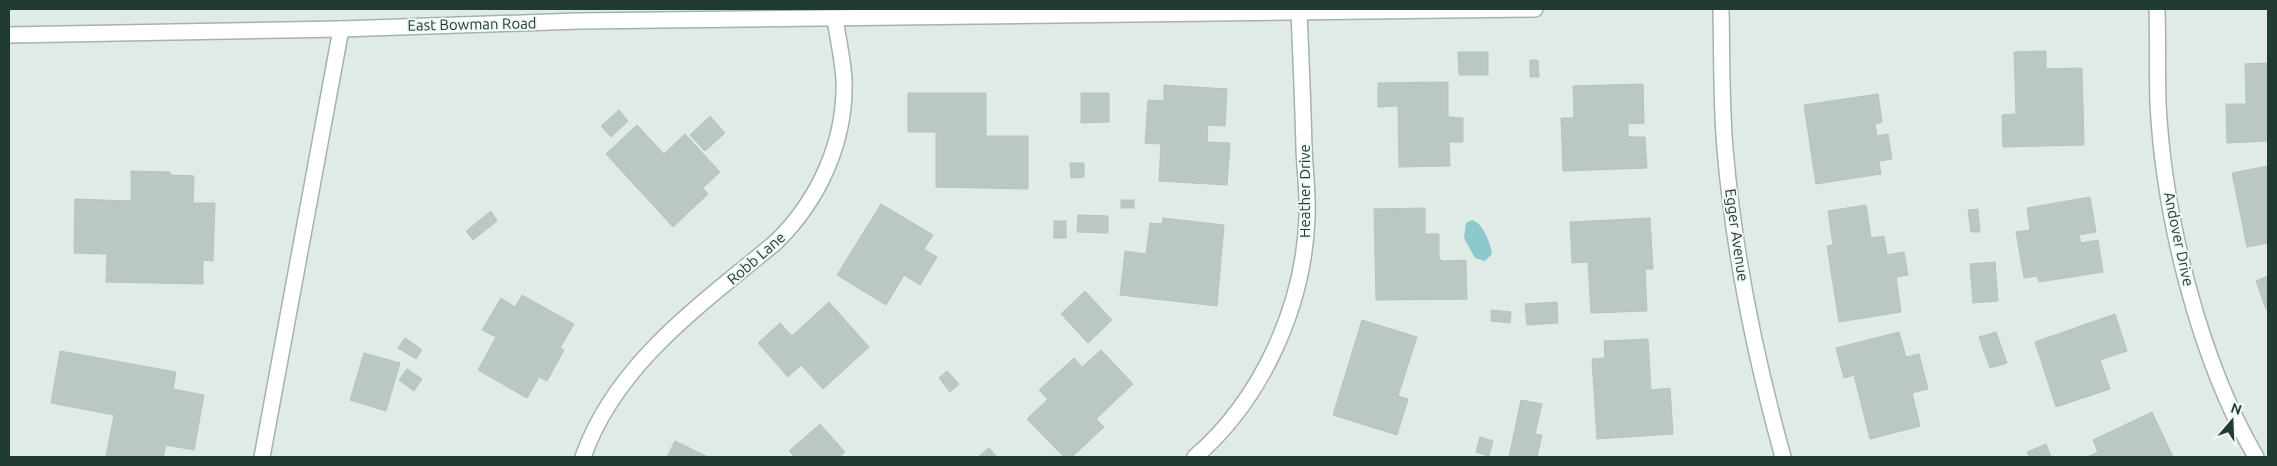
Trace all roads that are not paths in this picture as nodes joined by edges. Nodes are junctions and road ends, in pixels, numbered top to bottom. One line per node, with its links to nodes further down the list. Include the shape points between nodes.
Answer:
1 (1535, 9): 4 (street, East Bowman Road)
2 (1721, 9): 12 (street, Egger Avenue, via 1725,148 1738,260 1760,372)
3 (2157, 9): 13 (street, Andover Drive, via 2158,105 2168,190 2185,274 2210,355 2242,434)
4 (1299, 13): 6 (street, East Bowman Road); 11 (street, Heather Drive, via 1307,217 1300,273 1284,328 1260,378 1228,424)
5 (578, 15): 6 (street, East Bowman Road); 7 (street, East Bowman Road)
6 (835, 19): 10 (street, Robb Lane, via 844,80 841,120 831,160 814,196 790,229 668,332 636,368 614,398)
7 (341, 29): 8 (street, East Bowman Road); 9 (street)
8 (9, 35)
9 (262, 457)
10 (583, 457)
11 (1195, 457)
12 (1783, 457)
13 (2256, 457)

